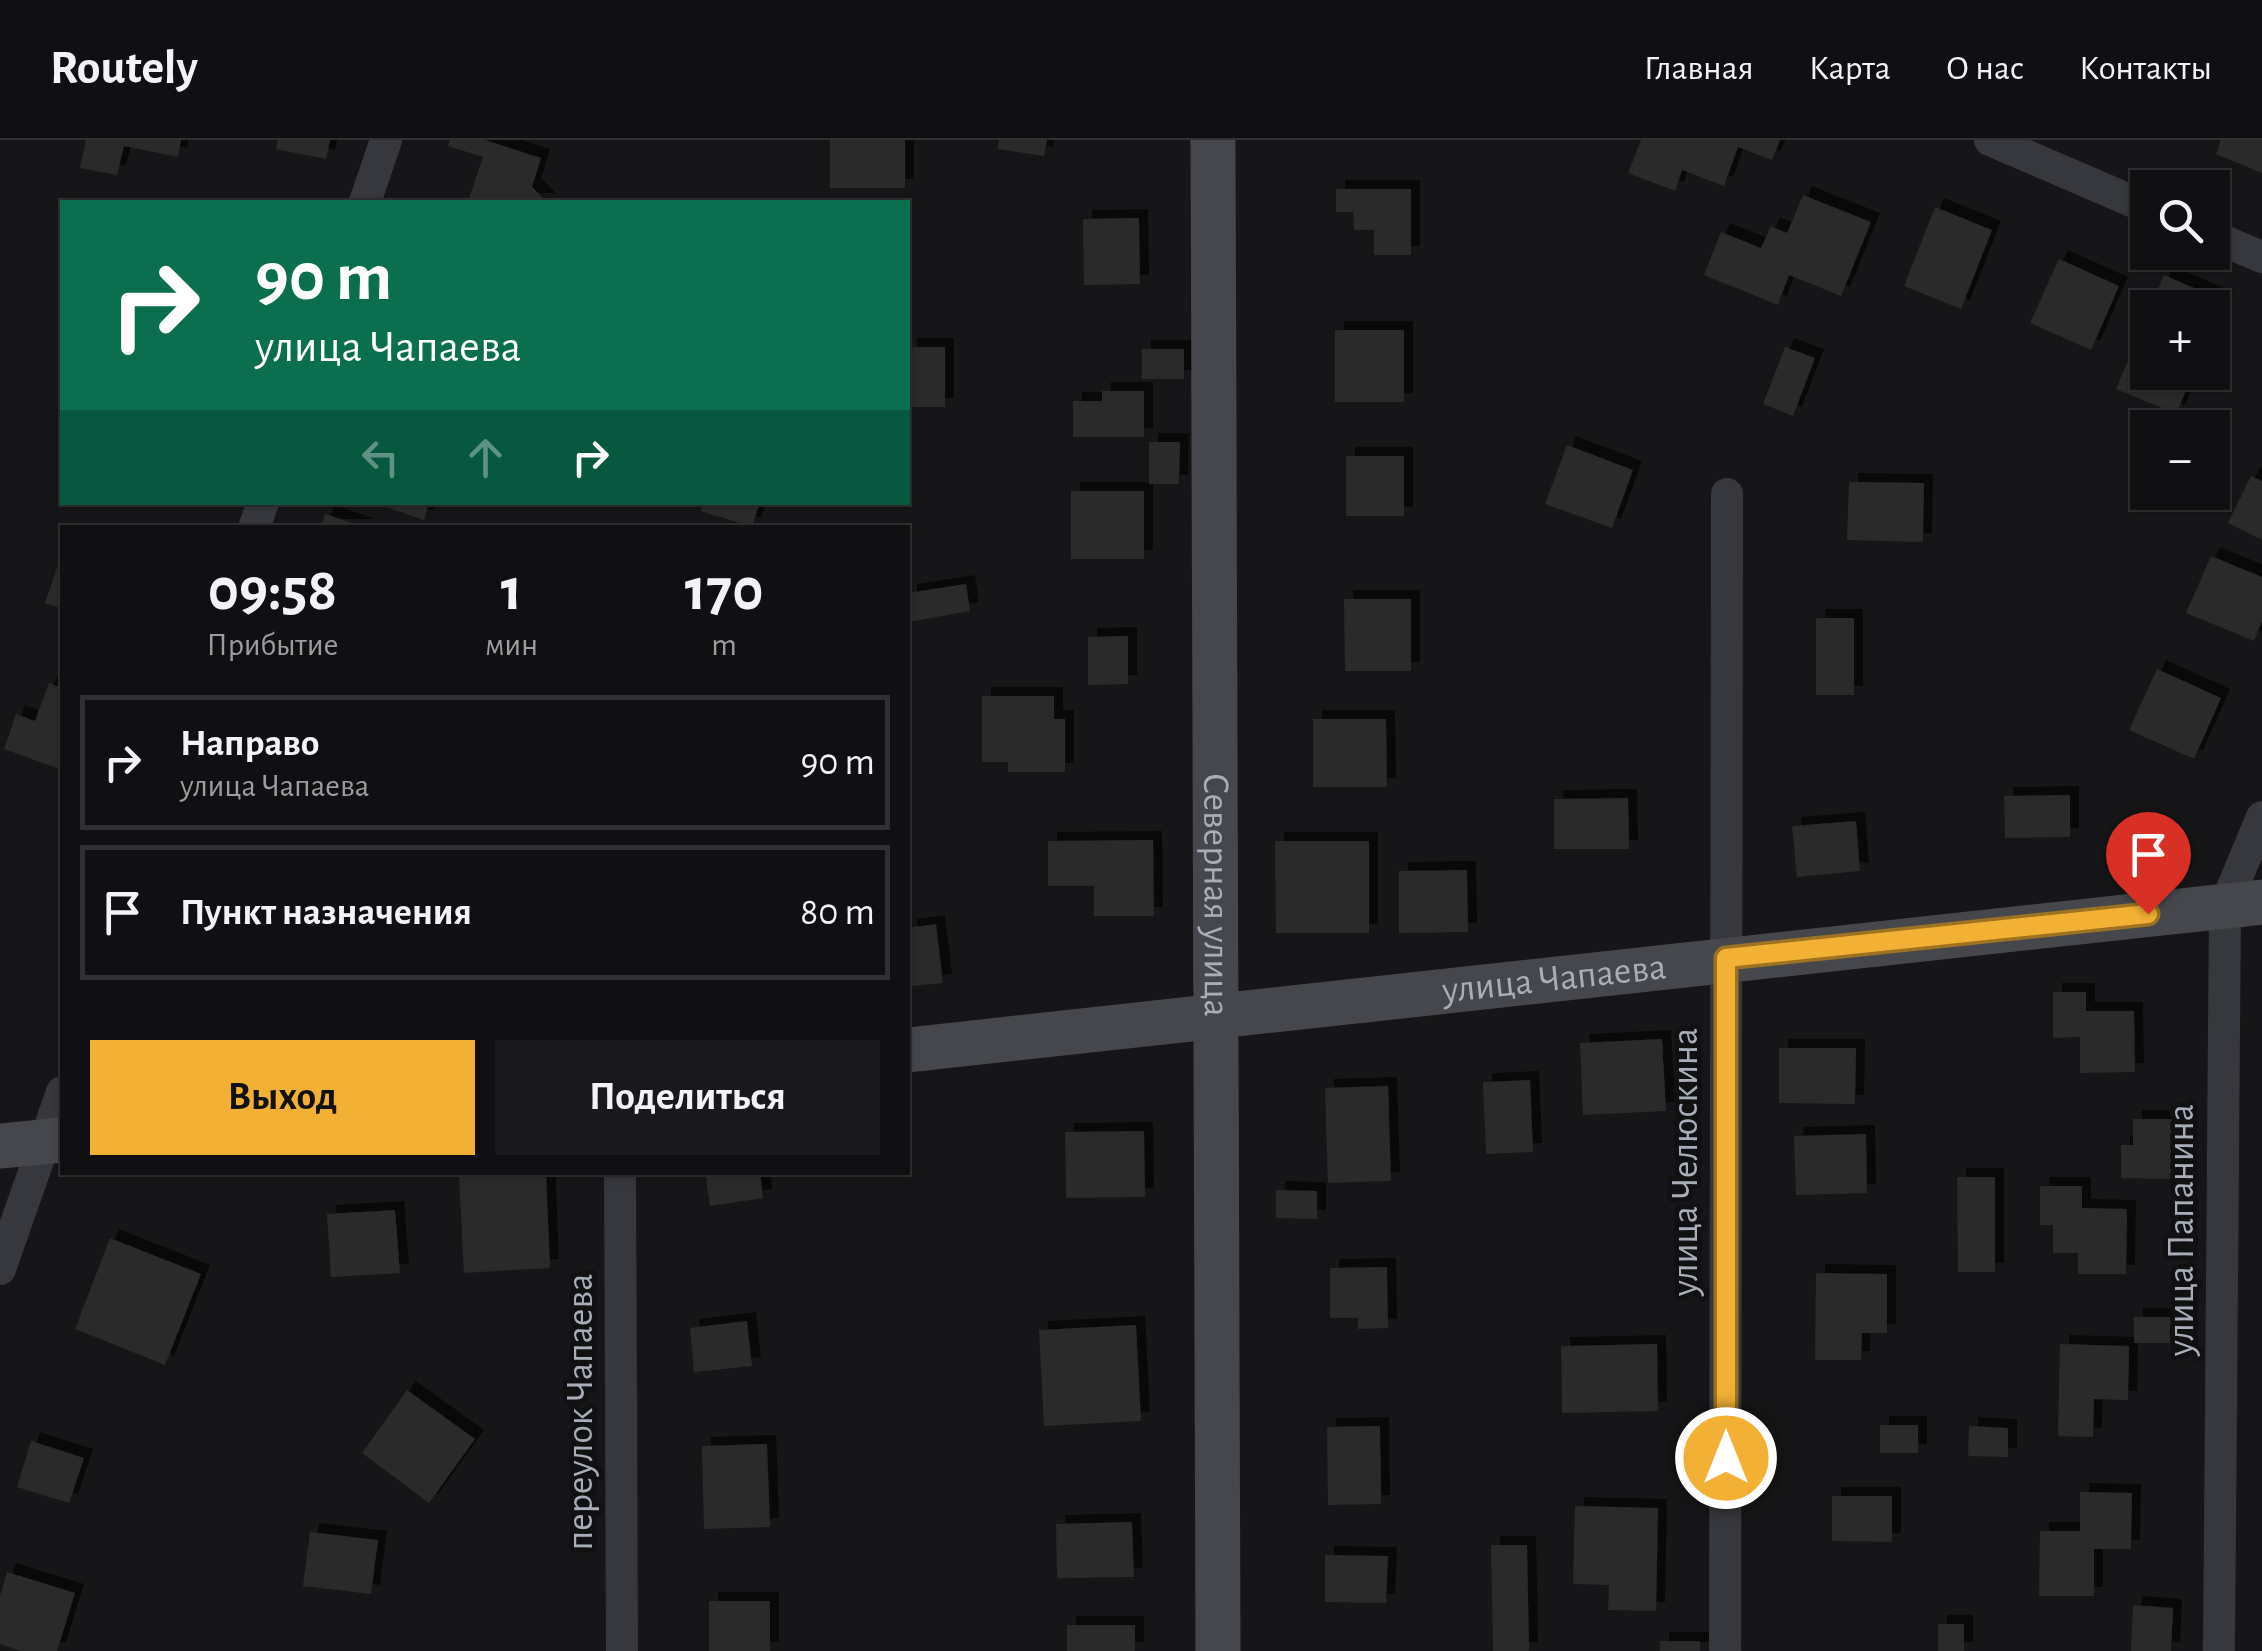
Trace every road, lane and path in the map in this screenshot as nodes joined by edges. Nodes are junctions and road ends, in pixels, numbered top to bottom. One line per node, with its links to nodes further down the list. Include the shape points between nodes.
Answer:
1 (386, 140): 4 (street)
2 (1214, 140): 12 (street, Северная улица)
3 (1990, 140): 5 (street)
4 (366, 200)
5 (2130, 200)
6 (2230, 244): 7 (street)
7 (2262, 257)
8 (1727, 494): 11 (street, улица Челюскина)
9 (2262, 817): 10 (street, улица Папанина)
10 (2244, 904): 11 (street, улица Чапаева); 22 (street, улица Папанина)
11 (1726, 958): 12 (street, улица Чапаева); 21 (street, улица Челюскина)
12 (1216, 1020): 13 (street, улица Чапаева); 20 (street, Северная улица)
13 (910, 1050)
14 (60, 1104): 15 (street)
15 (54, 1141): 16 (street); 18 (street)
16 (0, 1146)
17 (620, 1175): 19 (street, переулок Чапаева)
18 (0, 1269)
19 (622, 1651)
20 (1218, 1651)
21 (1725, 1651)
22 (2219, 1651)

